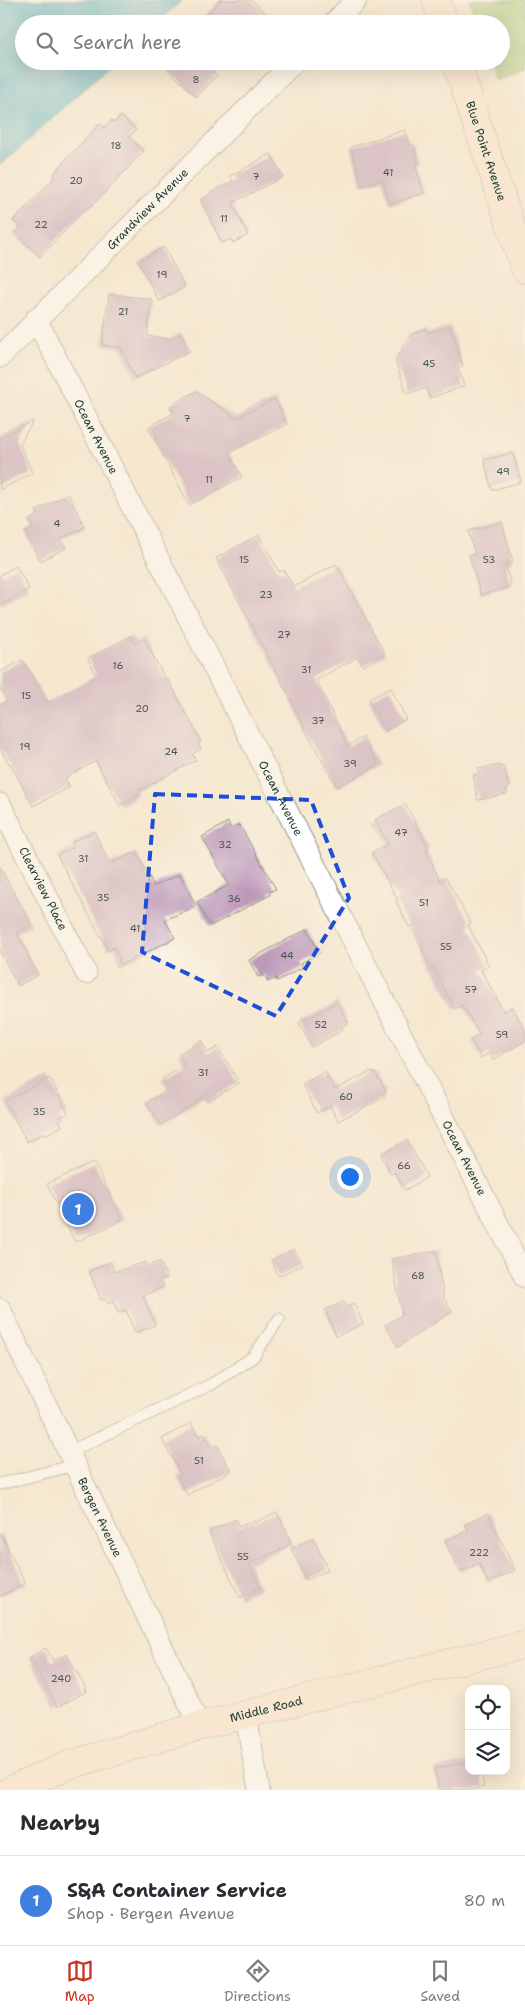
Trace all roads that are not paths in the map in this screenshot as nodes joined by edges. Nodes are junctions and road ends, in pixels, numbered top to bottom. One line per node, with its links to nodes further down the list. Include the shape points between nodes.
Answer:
1 (356, 0): 3 (street)
2 (436, 0): 4 (main road)
3 (341, 15)
4 (441, 15)
5 (286, 70): 8 (street, Grandview Avenue)
6 (459, 70): 7 (main road, Blue Point Avenue)
7 (525, 267)
8 (36, 320): 9 (street, Grandview Avenue); 12 (street, Ocean Avenue)
9 (0, 358)
10 (0, 804): 11 (street, Clearview Place)
11 (86, 973)
12 (525, 1277)
13 (0, 1309): 15 (street, Bergen Avenue)
14 (280, 1319): 15 (lane, via 253,1357 212,1384)
15 (72, 1459): 16 (lane); 19 (street, Bergen Avenue)
16 (0, 1484)
17 (525, 1644): 18 (main road, Middle Road)
18 (246, 1716): 19 (main road, Middle Road); 21 (street)
19 (200, 1726): 20 (main road, Middle Road, via 66,1766)
20 (11, 1790)
21 (259, 1790)

